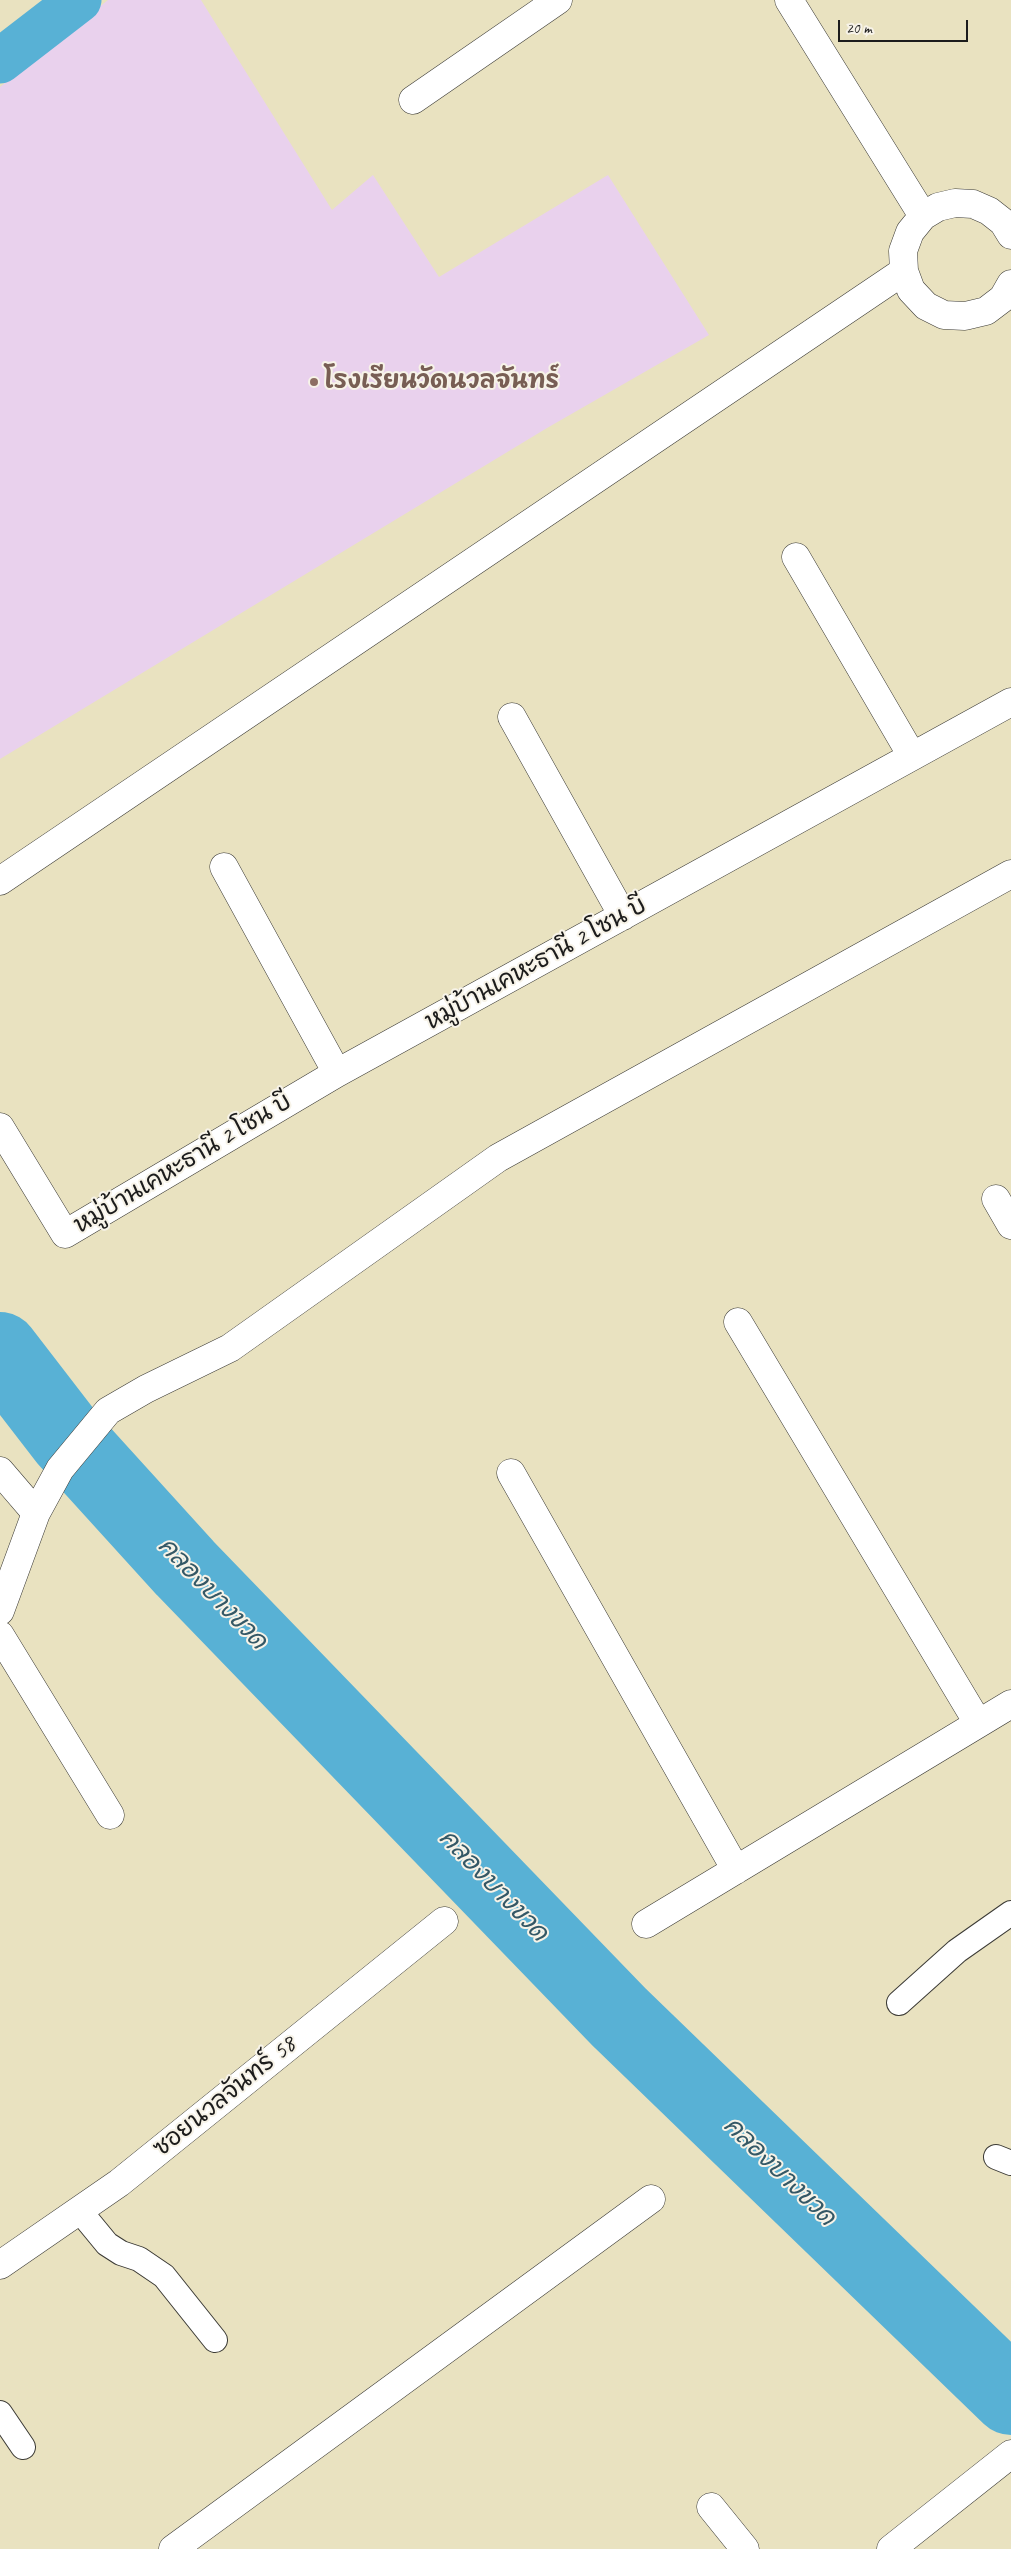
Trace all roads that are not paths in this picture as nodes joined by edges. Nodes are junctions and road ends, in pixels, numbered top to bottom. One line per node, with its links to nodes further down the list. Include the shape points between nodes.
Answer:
1 (558, 0): 3 (street)
2 (789, 0): 4 (street)
3 (413, 100)
4 (923, 216): 5 (street, via 938,207 955,203 973,204); 6 (street, via 910,232 905,245)
5 (1008, 225)
6 (904, 271): 7 (street, via 911,290 926,306 944,315 966,316 986,311 1003,298); 14 (street)
7 (1011, 284)
8 (796, 557): 11 (street)
9 (1011, 702): 11 (street, หมู่บ้านเคหะธานี 2 โซน บี)
10 (512, 717): 15 (street)
11 (912, 756): 15 (street, หมู่บ้านเคหะธานี 2 โซน บี)
12 (224, 866): 16 (street)
13 (1011, 874): 23 (street, via 498,1158 230,1348 108,1411 60,1469)
14 (0, 881)
15 (623, 916): 16 (street, หมู่บ้านเคหะธานี 2 โซน บี)
16 (337, 1073): 17 (street, หมู่บ้านเคหะธานี 2 โซน บี, via 65,1234)
17 (0, 1127)
18 (996, 1199): 19 (street)
19 (1011, 1225)
20 (738, 1322): 27 (street)
21 (0, 1471): 23 (street)
22 (510, 1473): 29 (street)
23 (36, 1513): 24 (street)
24 (0, 1612)
25 (0, 1635): 28 (street)
26 (1011, 1704): 27 (street)
27 (978, 1723): 29 (street)
28 (110, 1815)
29 (736, 1870): 32 (street)
30 (1011, 1913): 33 (lane, via 957,1951)
31 (444, 1921): 35 (street, ซอยนวลจันทร์ 58, via 118,2183)
32 (646, 1924)
33 (899, 2002)
34 (651, 2199): 42 (street)
35 (79, 2210): 36 (street, ซอยนวลจันทร์ 58); 37 (lane, via 107,2244 140,2259 164,2276)
36 (0, 2265)
37 (215, 2340)
38 (0, 2413): 39 (lane)
39 (23, 2447)
40 (1010, 2455): 44 (street)
41 (712, 2507): 43 (street)
42 (172, 2549)
43 (745, 2549)
44 (891, 2549)

